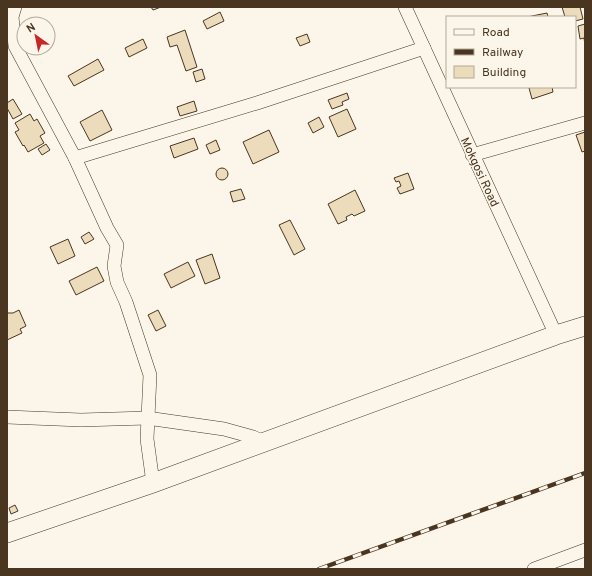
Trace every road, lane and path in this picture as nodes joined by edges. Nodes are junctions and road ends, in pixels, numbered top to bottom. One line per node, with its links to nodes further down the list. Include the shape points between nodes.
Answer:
1 (15, 7): 6 (street, via 12,17 15,46)
2 (405, 7): 3 (street, Mokgosi Road)
3 (424, 48): 5 (street, Mokgosi Road); 6 (street, via 257,103)
4 (585, 123): 5 (street)
5 (472, 155): 8 (street, Mokgosi Road)
6 (75, 158): 10 (street, via 117,245 114,266 117,282 150,375)
7 (585, 326): 8 (street)
8 (556, 336): 11 (street)
9 (7, 417): 10 (street, via 81,420)
10 (147, 418): 11 (street, via 224,429); 12 (street, via 146,439)
11 (264, 442): 12 (street)
12 (153, 483): 13 (street)
13 (7, 533)
14 (585, 550): 15 (street)
15 (534, 569)

